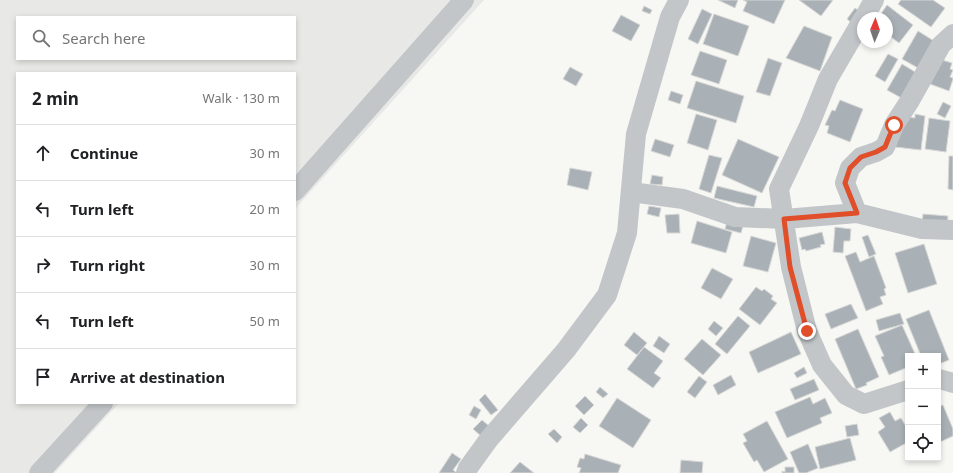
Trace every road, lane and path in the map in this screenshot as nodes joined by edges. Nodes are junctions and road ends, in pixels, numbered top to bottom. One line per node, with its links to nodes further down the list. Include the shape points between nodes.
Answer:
1 (464, 0): 7 (street)
2 (679, 0): 8 (street, via 670,17 636,134)
3 (874, 0): 4 (street)
4 (867, 12)
5 (857, 29): 10 (street, via 828,79 779,188)
6 (953, 34): 9 (street, via 941,45 894,125 885,147 861,157 850,168 845,183)
7 (296, 190)
8 (631, 192): 10 (street, via 683,199 735,217); 17 (street, via 627,233 606,295 566,350 490,439)
9 (857, 213): 10 (street); 11 (street, via 922,229)
10 (784, 219): 14 (street, via 790,267 807,331 822,365 846,395 864,404)
11 (953, 230)
12 (941, 380): 13 (street)
13 (953, 383)
14 (905, 391)
15 (102, 404): 16 (street)
16 (39, 473)
17 (466, 473)

